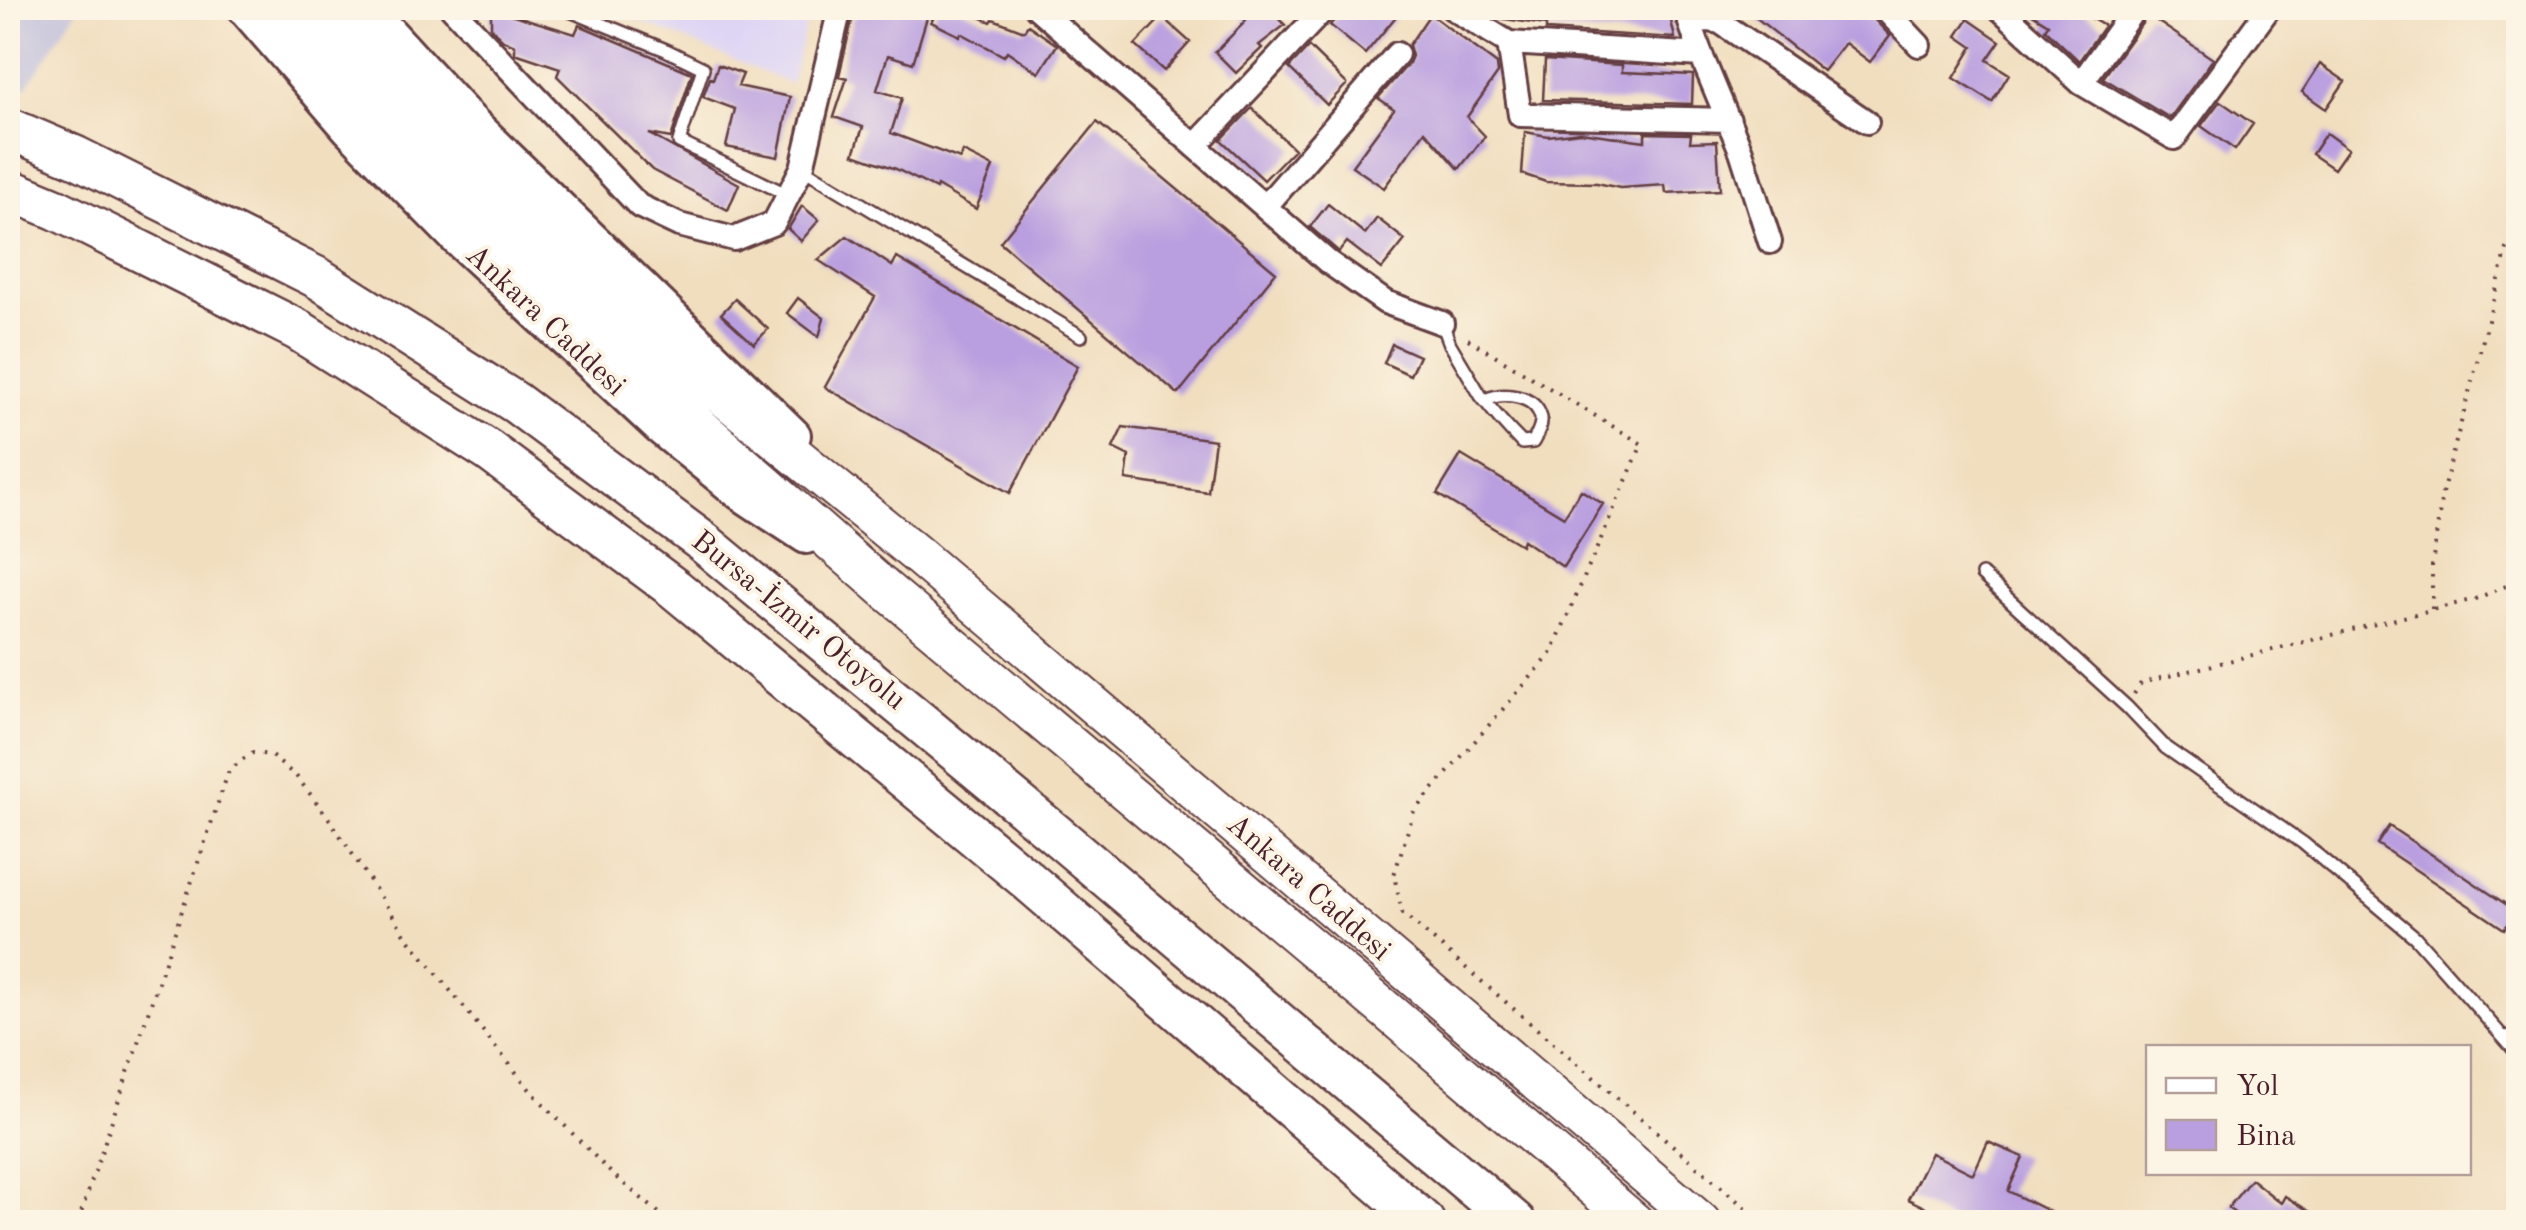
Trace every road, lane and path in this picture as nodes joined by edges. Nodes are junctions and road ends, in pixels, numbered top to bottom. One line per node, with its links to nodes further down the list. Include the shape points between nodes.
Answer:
1 (244, 8): 38 (main road, Ankara Caddesi, via 456,238 660,428 740,494)
2 (279, 8): 26 (highway, Ankara Caddesi)
3 (324, 8): 26 (highway, Ankara Caddesi)
4 (367, 8): 35 (main road, Ankara Caddesi, via 470,119)
5 (452, 8): 28 (street, via 639,206 679,225 734,238 774,222)
6 (563, 8): 28 (lane, via 703,68 680,142)
7 (840, 8): 25 (street)
8 (1037, 8): 24 (street)
9 (1325, 8): 24 (street)
10 (1452, 8): 16 (street)
11 (1884, 8): 17 (street)
12 (1999, 8): 20 (street)
13 (2135, 8): 20 (street)
14 (2269, 8): 20 (street, via 2174,138)
15 (1687, 15): 19 (street); 22 (street, via 1720,22)
16 (1509, 42): 19 (street); 21 (street, via 1520,115)
17 (1919, 45)
18 (1396, 54): 29 (street)
19 (1701, 55): 21 (street)
20 (2081, 84)
21 (1729, 120): 31 (street)
22 (1866, 122)
23 (8, 128): 47 (highway, Bursa-İzmir Otoyolu, via 318,278 516,403 702,542)
24 (1195, 146): 29 (street)
25 (802, 168): 28 (street); 33 (lane)
26 (458, 175): 35 (highway, Ankara Caddesi); 38 (highway, Ankara Caddesi, via 642,376)
27 (8, 188): 46 (highway, Bursa-İzmir Otoyolu, via 298,330 489,451 706,614)
28 (788, 195)
29 (1265, 207): 32 (street, via 1385,302)
30 (2518, 227): 39 (path, via 2442,494)
31 (1770, 242)
32 (1442, 324): 34 (lane); 50 (path, via 1642,444 1551,654 1414,811 1394,875 1402,913)
33 (1081, 336)
34 (1485, 400): 34 (lane, via 1522,443 1533,442 1542,423 1530,403 1512,395)
35 (916, 553): 49 (highway, Ankara Caddesi)
36 (1982, 574): 40 (lane)
37 (2518, 581): 39 (path)
38 (886, 590): 48 (highway, Ankara Caddesi)
39 (2432, 609): 40 (path, via 2141,683)
40 (2127, 707): 42 (lane, via 2166,748 2303,843 2415,937)
41 (2518, 1036): 42 (lane)
42 (2503, 1037): 43 (lane)
43 (2518, 1054)
44 (78, 1222): 45 (path, via 228,773 253,754 270,755 296,776 405,934 531,1091)
45 (670, 1222)
46 (1424, 1222)
47 (1515, 1222)
48 (1634, 1222)
49 (1701, 1222)
50 (1762, 1222)

